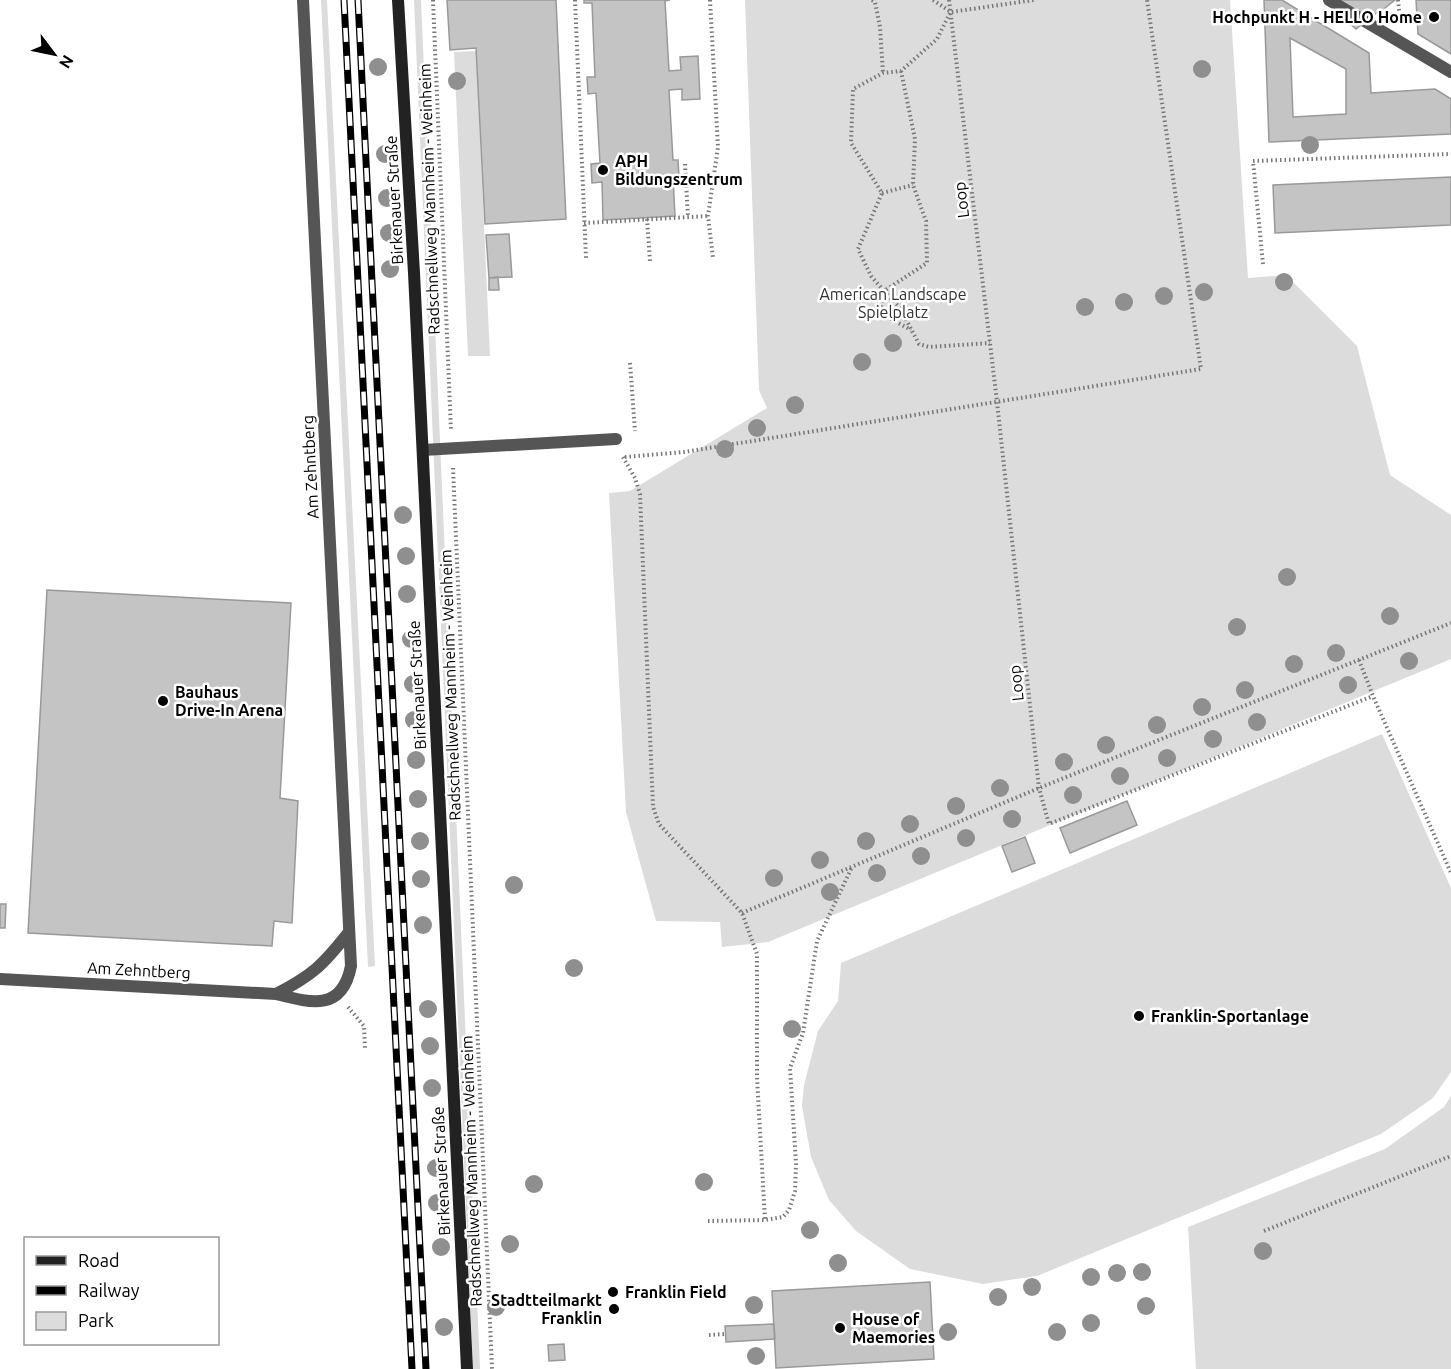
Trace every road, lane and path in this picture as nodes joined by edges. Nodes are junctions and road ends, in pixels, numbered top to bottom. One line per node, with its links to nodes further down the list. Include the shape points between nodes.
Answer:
1 (303, 0): 48 (lane, Am Zehntberg)
2 (398, 0): 37 (street, Birkenauer Straße)
3 (433, 0): 36 (path, Radschnellweg Mannheim - Weinheim)
4 (575, 0): 23 (path)
5 (710, 0): 20 (path, via 718,147)
6 (933, 0): 12 (path)
7 (949, 0): 12 (path, Loop)
8 (1034, 0): 12 (path)
9 (1147, 0): 32 (path, via 1201,369)
10 (1329, 0): 15 (lane)
11 (874, 1): 14 (path)
12 (951, 12): 13 (path, via 937,39); 30 (path, Loop)
13 (901, 71): 14 (path); 18 (path, via 915,139)
14 (883, 72): 19 (path, via 853,89 851,143)
15 (1451, 72)
16 (1451, 154): 27 (path, via 1253,162)
17 (685, 164): 21 (path)
18 (912, 185): 19 (path); 28 (path, via 926,221 927,263)
19 (882, 193): 28 (path, via 858,249 871,276)
20 (708, 216): 21 (path); 25 (path)
21 (688, 217): 22 (path)
22 (647, 219): 23 (path); 26 (path)
23 (584, 223): 24 (path)
24 (586, 258)
25 (713, 258)
26 (650, 261)
27 (1263, 264)
28 (884, 291): 29 (path, via 900,308); 29 (path, via 881,308 885,316)
29 (911, 330): 30 (path, via 919,344 929,347)
30 (990, 343): 32 (path, Loop)
31 (630, 363): 33 (path)
32 (997, 402): 38 (path, via 684,452); 44 (path, Loop)
33 (635, 433)
34 (616, 439): 36 (lane)
35 (636, 445): 38 (path)
36 (452, 448): 37 (lane); 58 (path, Radschnellweg Mannheim - Weinheim)
37 (423, 450): 57 (street, Birkenauer Straße)
38 (637, 456): 39 (path)
39 (624, 457)
40 (635, 478): 47 (path, via 640,494 652,807 659,824)
41 (1451, 623): 42 (path)
42 (1359, 660): 43 (path); 44 (path)
43 (1372, 696): 44 (path, Loop, via 1049,824); 46 (path)
44 (1040, 788): 45 (path)
45 (852, 867): 47 (path); 53 (path, via 817,940 803,1033 790,1068 795,1191 783,1217)
46 (1451, 873)
47 (742, 913): 53 (path, via 757,954 757,1077)
48 (349, 932): 50 (lane, via 316,971); 50 (lane, Am Zehntberg, via 348,982 337,995 324,1002 308,1002)
49 (0, 979): 50 (lane, Am Zehntberg)
50 (276, 994)
51 (1451, 1156): 54 (path)
52 (708, 1221): 53 (path)
53 (765, 1221)
54 (1264, 1231)
55 (725, 1334): 56 (path)
56 (709, 1335)
57 (467, 1369)
58 (492, 1369)

